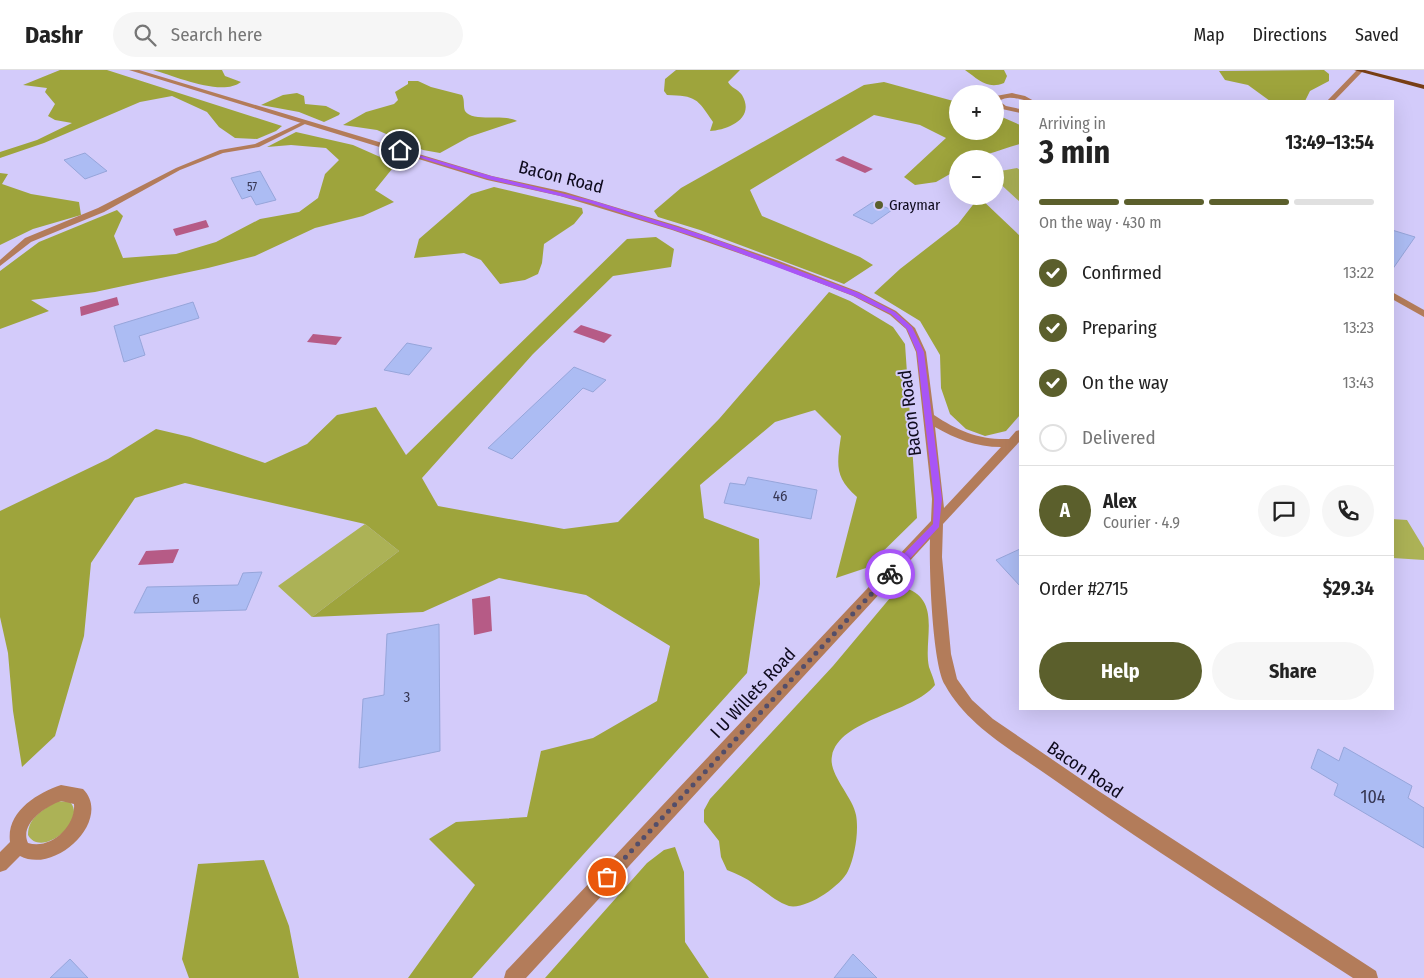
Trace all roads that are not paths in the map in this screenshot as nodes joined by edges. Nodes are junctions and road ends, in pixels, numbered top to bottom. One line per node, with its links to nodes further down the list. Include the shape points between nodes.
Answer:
1 (132, 70): 7 (street, Bacon Road)
2 (1359, 70): 3 (main road); 5 (street)
3 (1424, 87)
4 (1029, 100): 6 (street, via 1008,95 995,101 1004,108)
5 (1331, 100)
6 (1019, 111)
7 (306, 122): 8 (lane, via 257,146 222,151 178,169 101,210 28,240); 11 (street, Bacon Road, via 490,178 577,198 656,222 742,250 856,294 893,313 910,328 921,352)
8 (0, 264)
9 (1394, 296): 10 (street)
10 (1424, 314)
11 (927, 416): 12 (street, via 965,439 986,444); 13 (street, Bacon Road, via 938,499)
12 (1016, 438): 13 (street, I U Willets Road)
13 (937, 525): 16 (street, I U Willets Road); 17 (street, Bacon Road, via 936,557 944,654 950,681 967,705 988,724 1088,794)
14 (20, 844): 15 (street)
15 (0, 864)
16 (513, 978)
17 (1369, 978)

